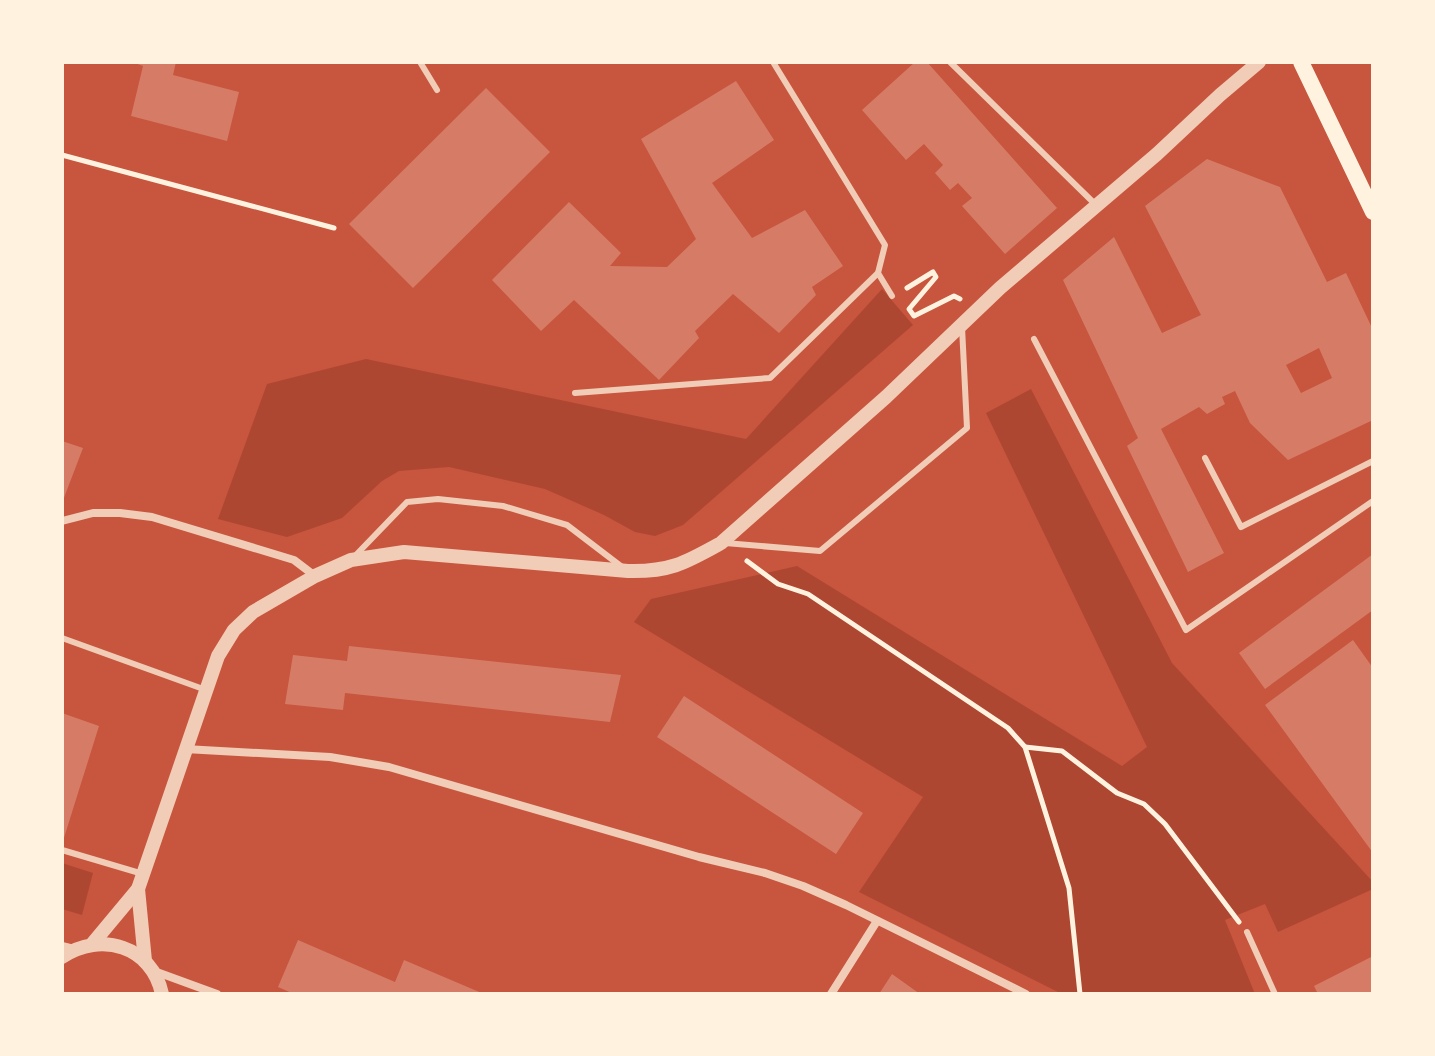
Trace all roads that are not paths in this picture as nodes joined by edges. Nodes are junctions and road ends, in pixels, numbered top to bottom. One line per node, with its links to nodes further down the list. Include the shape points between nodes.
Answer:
1 (420, 62): 6 (lane)
2 (773, 62): 9 (lane, via 885,245)
3 (950, 62): 7 (lane)
4 (1259, 62): 7 (street)
5 (1301, 62): 8 (main road)
6 (437, 90)
7 (1097, 205): 11 (street)
8 (1373, 212)
9 (878, 273): 10 (lane); 13 (lane, via 770,378)
10 (892, 296)
11 (962, 324): 18 (street); 18 (lane, via 967,428 820,551)
12 (1034, 339): 16 (lane, via 1186,630)
13 (575, 393)
14 (1205, 458): 15 (lane, via 1241,527)
15 (1373, 461)
16 (1373, 501)
17 (62, 521): 21 (street, via 93,513 152,517 294,560)
18 (721, 543): 20 (street, via 674,567)
19 (351, 560): 20 (street, via 404,552); 20 (lane, via 407,502 438,499 503,506 567,525); 21 (street)
20 (628, 571)
21 (315, 576): 23 (street, via 253,612 234,630)
22 (62, 638): 23 (lane)
23 (206, 690): 24 (street)
24 (184, 749): 26 (street); 28 (street, via 330,757 389,767 765,873)
25 (62, 850): 26 (lane)
26 (143, 874): 27 (street)
27 (138, 889): 30 (street); 32 (street)
28 (877, 921): 35 (street); 36 (street)
29 (1247, 932): 37 (lane)
30 (93, 943): 31 (street); 32 (street, via 130,950)
31 (66, 950)
32 (149, 966): 33 (street); 34 (street)
33 (162, 994)
34 (217, 994)
35 (831, 994)
36 (1026, 994)
37 (1275, 994)

